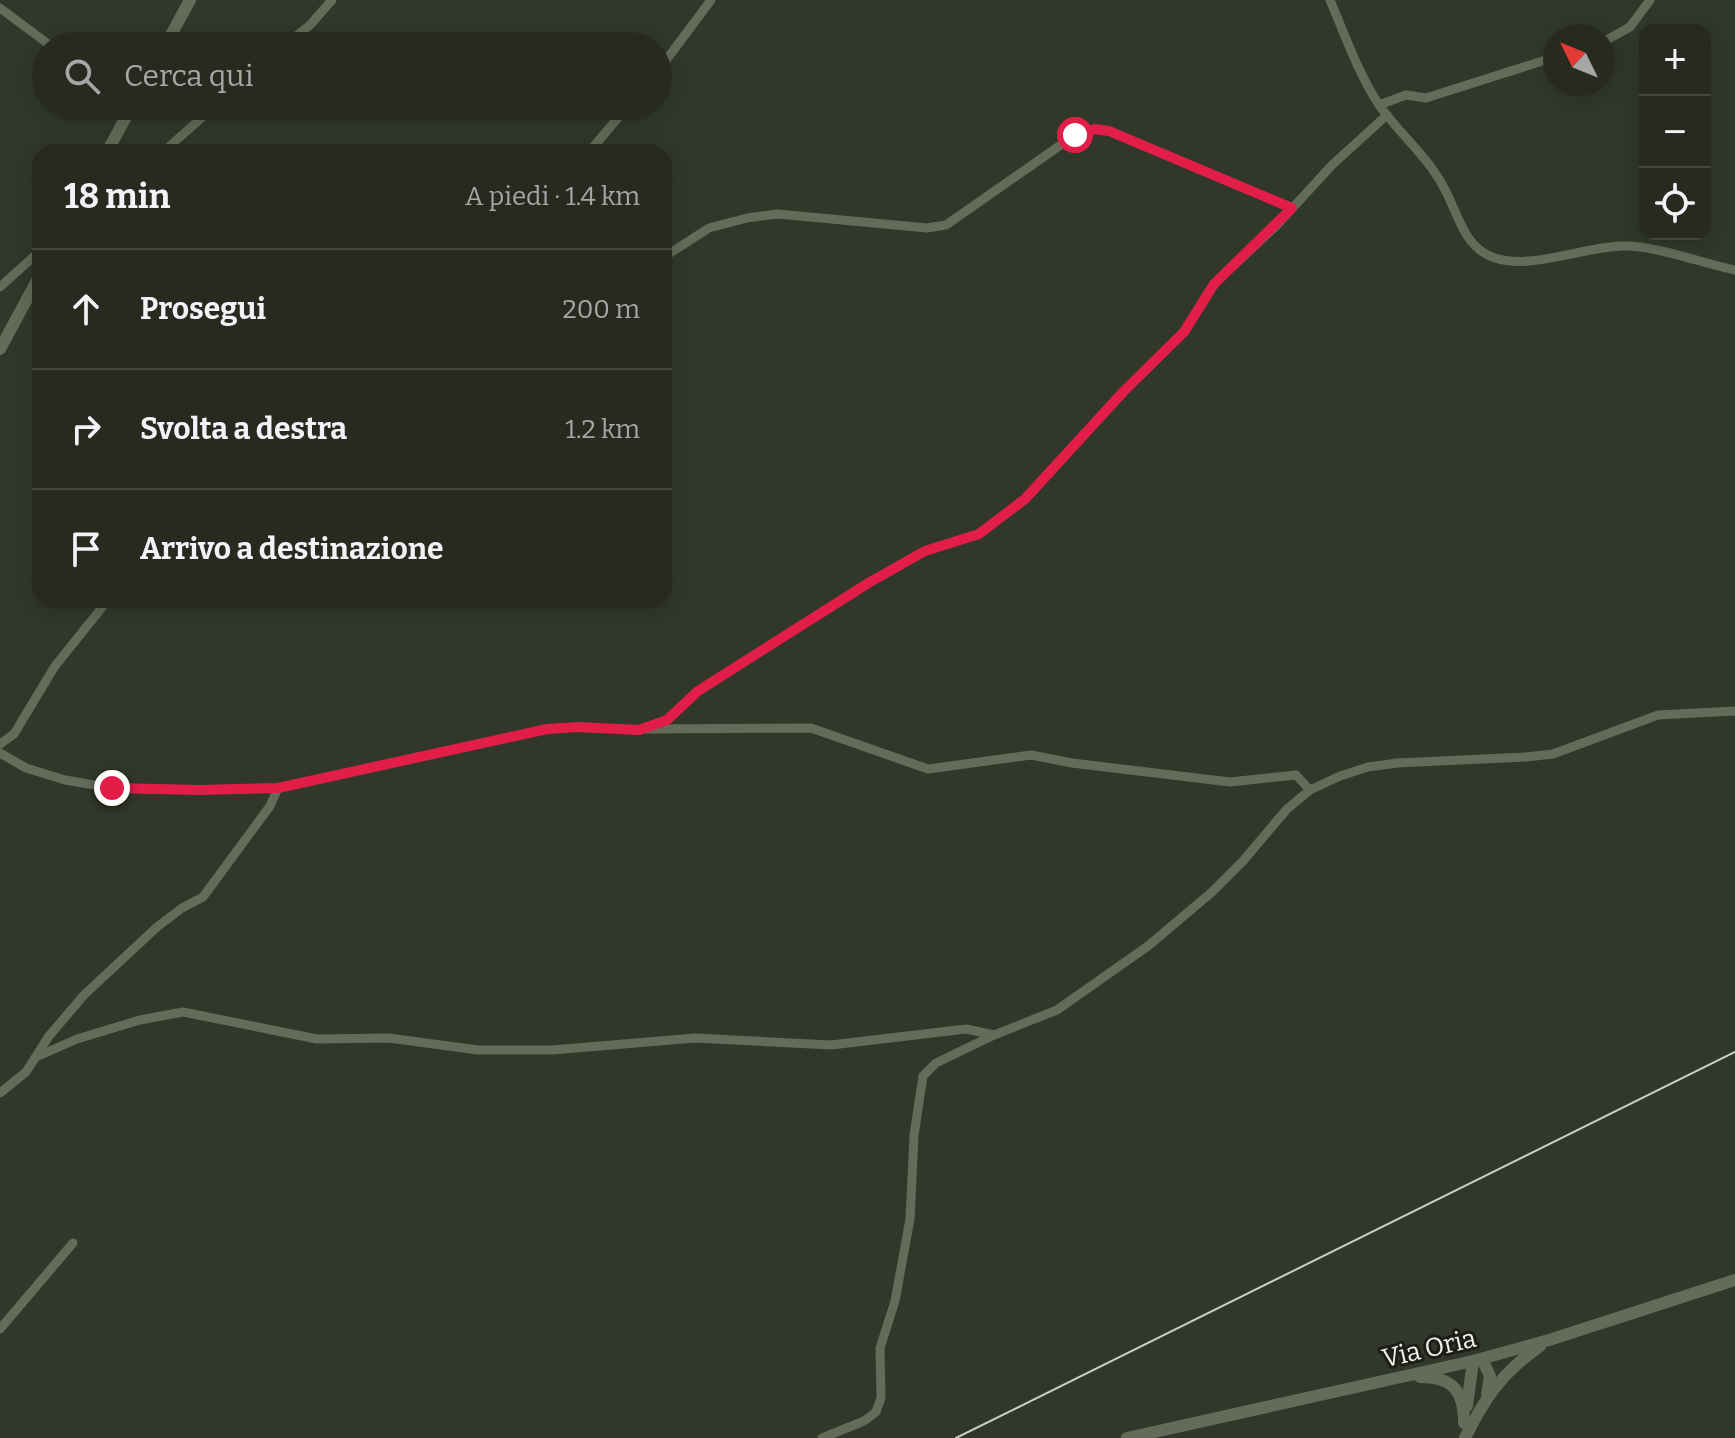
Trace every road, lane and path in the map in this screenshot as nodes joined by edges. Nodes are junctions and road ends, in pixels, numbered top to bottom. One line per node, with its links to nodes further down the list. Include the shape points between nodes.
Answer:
1 (190, 0): 8 (main road)
2 (332, 0): 9 (street)
3 (711, 0): 11 (street)
4 (1330, 0): 13 (street)
5 (1650, 0): 10 (street, via 1630,27)
6 (3, 5): 7 (street)
7 (35, 32)
8 (173, 32)
9 (301, 32)
10 (1615, 35)
11 (672, 52)
12 (1543, 61): 13 (street, via 1426,98 1406,95)
13 (1379, 105): 14 (street)
14 (1387, 115): 21 (street); 24 (street, via 1443,185 1467,237 1495,258 1513,261 1638,246)
15 (124, 120): 18 (main road)
16 (199, 120): 19 (street)
17 (616, 120): 20 (street)
18 (111, 144)
19 (172, 144)
20 (596, 144)
21 (1292, 208): 22 (street, via 1095,129 1075,135 946,225 927,228 778,214 709,228); 30 (street, via 1214,284 1184,332 1025,499 979,534 925,551 870,582 698,691 667,720)
22 (672, 252)
23 (32, 258): 25 (street)
24 (1735, 270)
25 (0, 287)
26 (32, 290): 27 (main road)
27 (0, 349)
28 (102, 608): 31 (street, via 55,666 14,734)
29 (1735, 711): 34 (street, via 1658,715 1553,754 1368,767)
30 (639, 730): 33 (street, via 547,729); 34 (street, via 811,728 928,769 1031,755 1230,782 1296,775)
31 (0, 744)
32 (0, 753): 33 (street, via 26,768 112,788)
33 (278, 788): 36 (street, via 203,897 157,927 84,995)
34 (1310, 790): 35 (street, via 1212,892 1148,946 1057,1010)
35 (994, 1035): 36 (street, via 966,1029 831,1045 695,1038 552,1050 478,1050 389,1038 317,1039 183,1012 128,1023); 46 (street, via 936,1063 923,1076 910,1219 880,1348 881,1398 876,1412 864,1421)
36 (36, 1057): 37 (street)
37 (0, 1093)
38 (73, 1243): 40 (street)
39 (1735, 1280): 41 (main road, Via Oria)
40 (0, 1329)
41 (1549, 1340): 42 (main road, Via Oria); 44 (main road, via 1512,1367)
42 (1478, 1360): 43 (main road, Via Oria); 44 (main road, via 1490,1376); 45 (main road)
43 (1405, 1377): 45 (main road, via 1442,1379 1455,1388 1463,1400); 47 (main road, Via Oria)
44 (1487, 1398): 49 (main road)
45 (1464, 1423): 48 (main road)
46 (822, 1438)
47 (1127, 1438)
48 (1458, 1438)
49 (1465, 1438)

